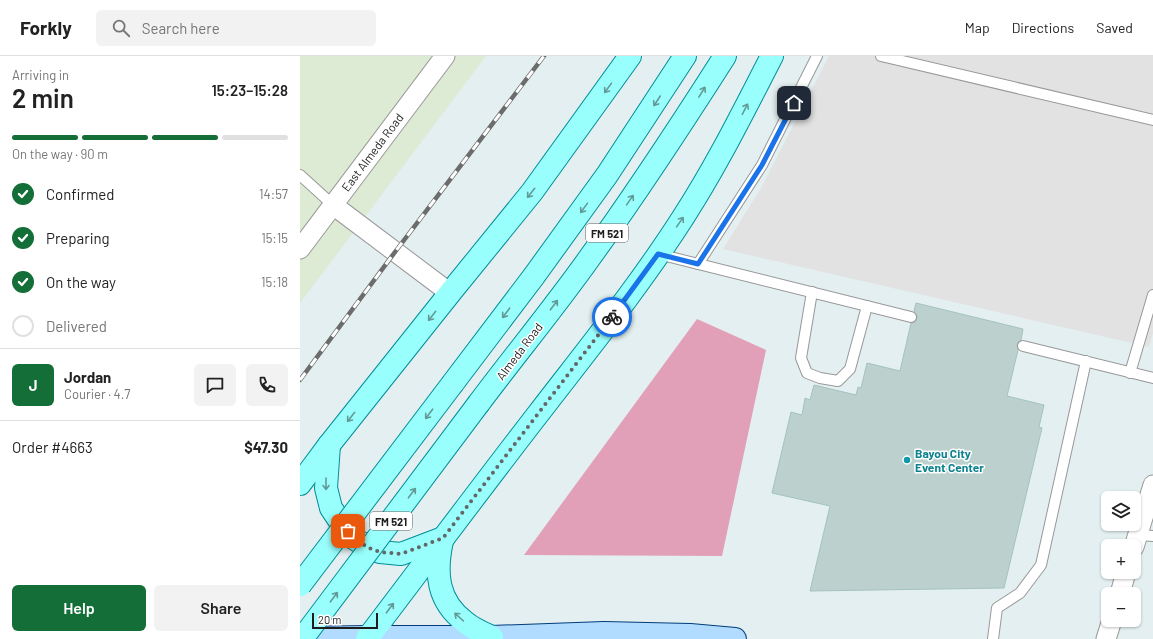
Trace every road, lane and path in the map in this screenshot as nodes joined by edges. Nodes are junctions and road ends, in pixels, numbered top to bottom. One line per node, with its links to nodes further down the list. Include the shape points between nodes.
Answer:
1 (445, 56): 10 (street, East Almeda Road)
2 (630, 56): 15 (main road, one-way to 15, via 532,192)
3 (685, 56): 28 (main road, FM 521, one-way to 28, bridge, via 603,181 534,276)
4 (725, 56): 32 (main road, Almeda Road / FM 521, one-way to 4, bridge, via 592,255)
5 (772, 56): 12 (main road, one-way to 5, via 725,147)
6 (817, 56): 13 (lane, via 762,165)
7 (881, 56): 8 (lane)
8 (1153, 120)
9 (300, 175): 10 (lane)
10 (333, 205): 11 (street, East Almeda Road); 15 (street)
11 (300, 249)
12 (658, 254): 13 (lane); 26 (main road)
13 (698, 264): 14 (lane)
14 (812, 292): 17 (lane); 17 (lane, via 801,358 807,373 820,378 838,381 850,369)
15 (450, 293): 23 (main road, one-way to 23)
16 (1153, 295): 21 (lane)
17 (867, 306): 18 (lane)
18 (911, 318)
19 (1023, 346): 20 (lane)
20 (1086, 361): 21 (lane); 34 (lane, via 1041,565 1020,593 997,608)
21 (1130, 372): 22 (lane)
22 (1153, 378)
23 (329, 445): 24 (main road); 26 (main road, one-way to 26, via 326,488 331,508 355,539 380,552 401,554)
24 (300, 484)
25 (1153, 485): 27 (street)
26 (443, 538): 30 (main road, one-way to 26, via 466,624 448,604 438,574 438,557); 31 (main road, one-way to 26)
27 (1142, 539)
28 (300, 585)
29 (1110, 627): 35 (street)
30 (492, 637): 31 (main road); 33 (main road, via 604,633)
31 (367, 638): 32 (main road)
32 (301, 639)
33 (734, 639)
34 (994, 639)
35 (1106, 639)

